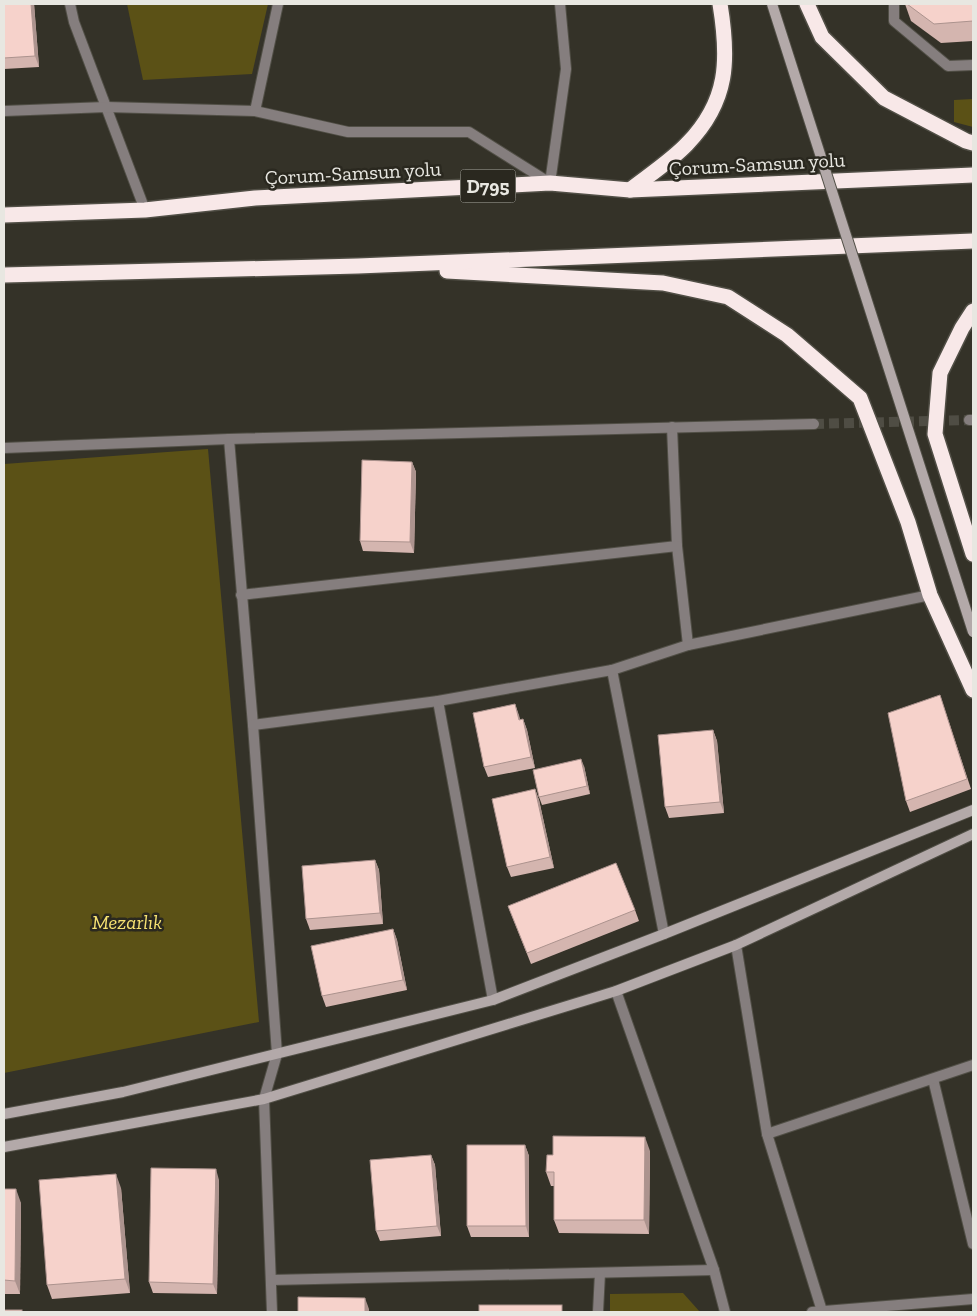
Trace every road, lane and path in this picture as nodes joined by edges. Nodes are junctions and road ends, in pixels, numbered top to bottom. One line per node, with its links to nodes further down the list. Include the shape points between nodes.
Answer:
1 (70, 4): 9 (street)
2 (278, 4): 11 (street)
3 (560, 4): 14 (street, via 566,69)
4 (720, 4): 15 (highway, via 726,62 721,89 708,119 687,145)
5 (772, 4): 30 (street, bridge)
6 (807, 4): 12 (highway, via 822,37 884,98)
7 (894, 4): 8 (street, via 894,20 948,66)
8 (973, 65)
9 (106, 107): 10 (street); 11 (street); 16 (street)
10 (4, 110)
11 (255, 111): 14 (street, via 348,132 469,132)
12 (973, 143)
13 (973, 175): 15 (highway, Çorum-Samsun yolu / D795)
14 (550, 183): 15 (highway, Çorum-Samsun yolu / D795); 16 (highway, Çorum-Samsun yolu / D795, via 255,198)
15 (630, 190)
16 (145, 210): 17 (highway, Çorum-Samsun yolu / D795)
17 (4, 215)
18 (973, 241): 19 (highway)
19 (358, 266): 20 (highway); 29 (highway, via 663,283 728,297 787,335 860,398 908,522)
20 (4, 275)
21 (973, 311): 27 (highway, via 940,373 935,434)
22 (814, 424): 23 (street)
23 (672, 427): 24 (street); 26 (street)
24 (229, 439): 25 (street); 28 (street)
25 (4, 448)
26 (677, 546): 28 (street); 31 (street)
27 (973, 554)
28 (241, 595): 35 (street)
29 (930, 595): 31 (street); 33 (highway)
30 (973, 632)
31 (688, 645): 32 (street)
32 (612, 670): 34 (street); 38 (street)
33 (973, 690)
34 (438, 701): 35 (street); 41 (street)
35 (253, 725): 42 (street)
36 (973, 810): 38 (street)
37 (973, 834): 39 (street)
38 (664, 934): 41 (street)
39 (736, 946): 40 (street); 47 (street)
40 (616, 992): 45 (street); 50 (street)
41 (493, 1000): 42 (street)
42 (277, 1054): 45 (street); 46 (street, via 123,1092)
43 (973, 1065): 44 (street)
44 (933, 1079): 47 (street); 49 (street)
45 (264, 1099): 48 (street); 52 (street)
46 (4, 1114)
47 (767, 1134): 54 (street)
48 (4, 1147)
49 (973, 1244)
50 (714, 1270): 51 (street); 57 (street)
51 (600, 1273): 52 (street); 56 (street)
52 (271, 1280): 55 (street)
53 (973, 1298): 54 (street)
54 (817, 1311)
55 (272, 1312)
56 (598, 1312)
57 (725, 1312)

